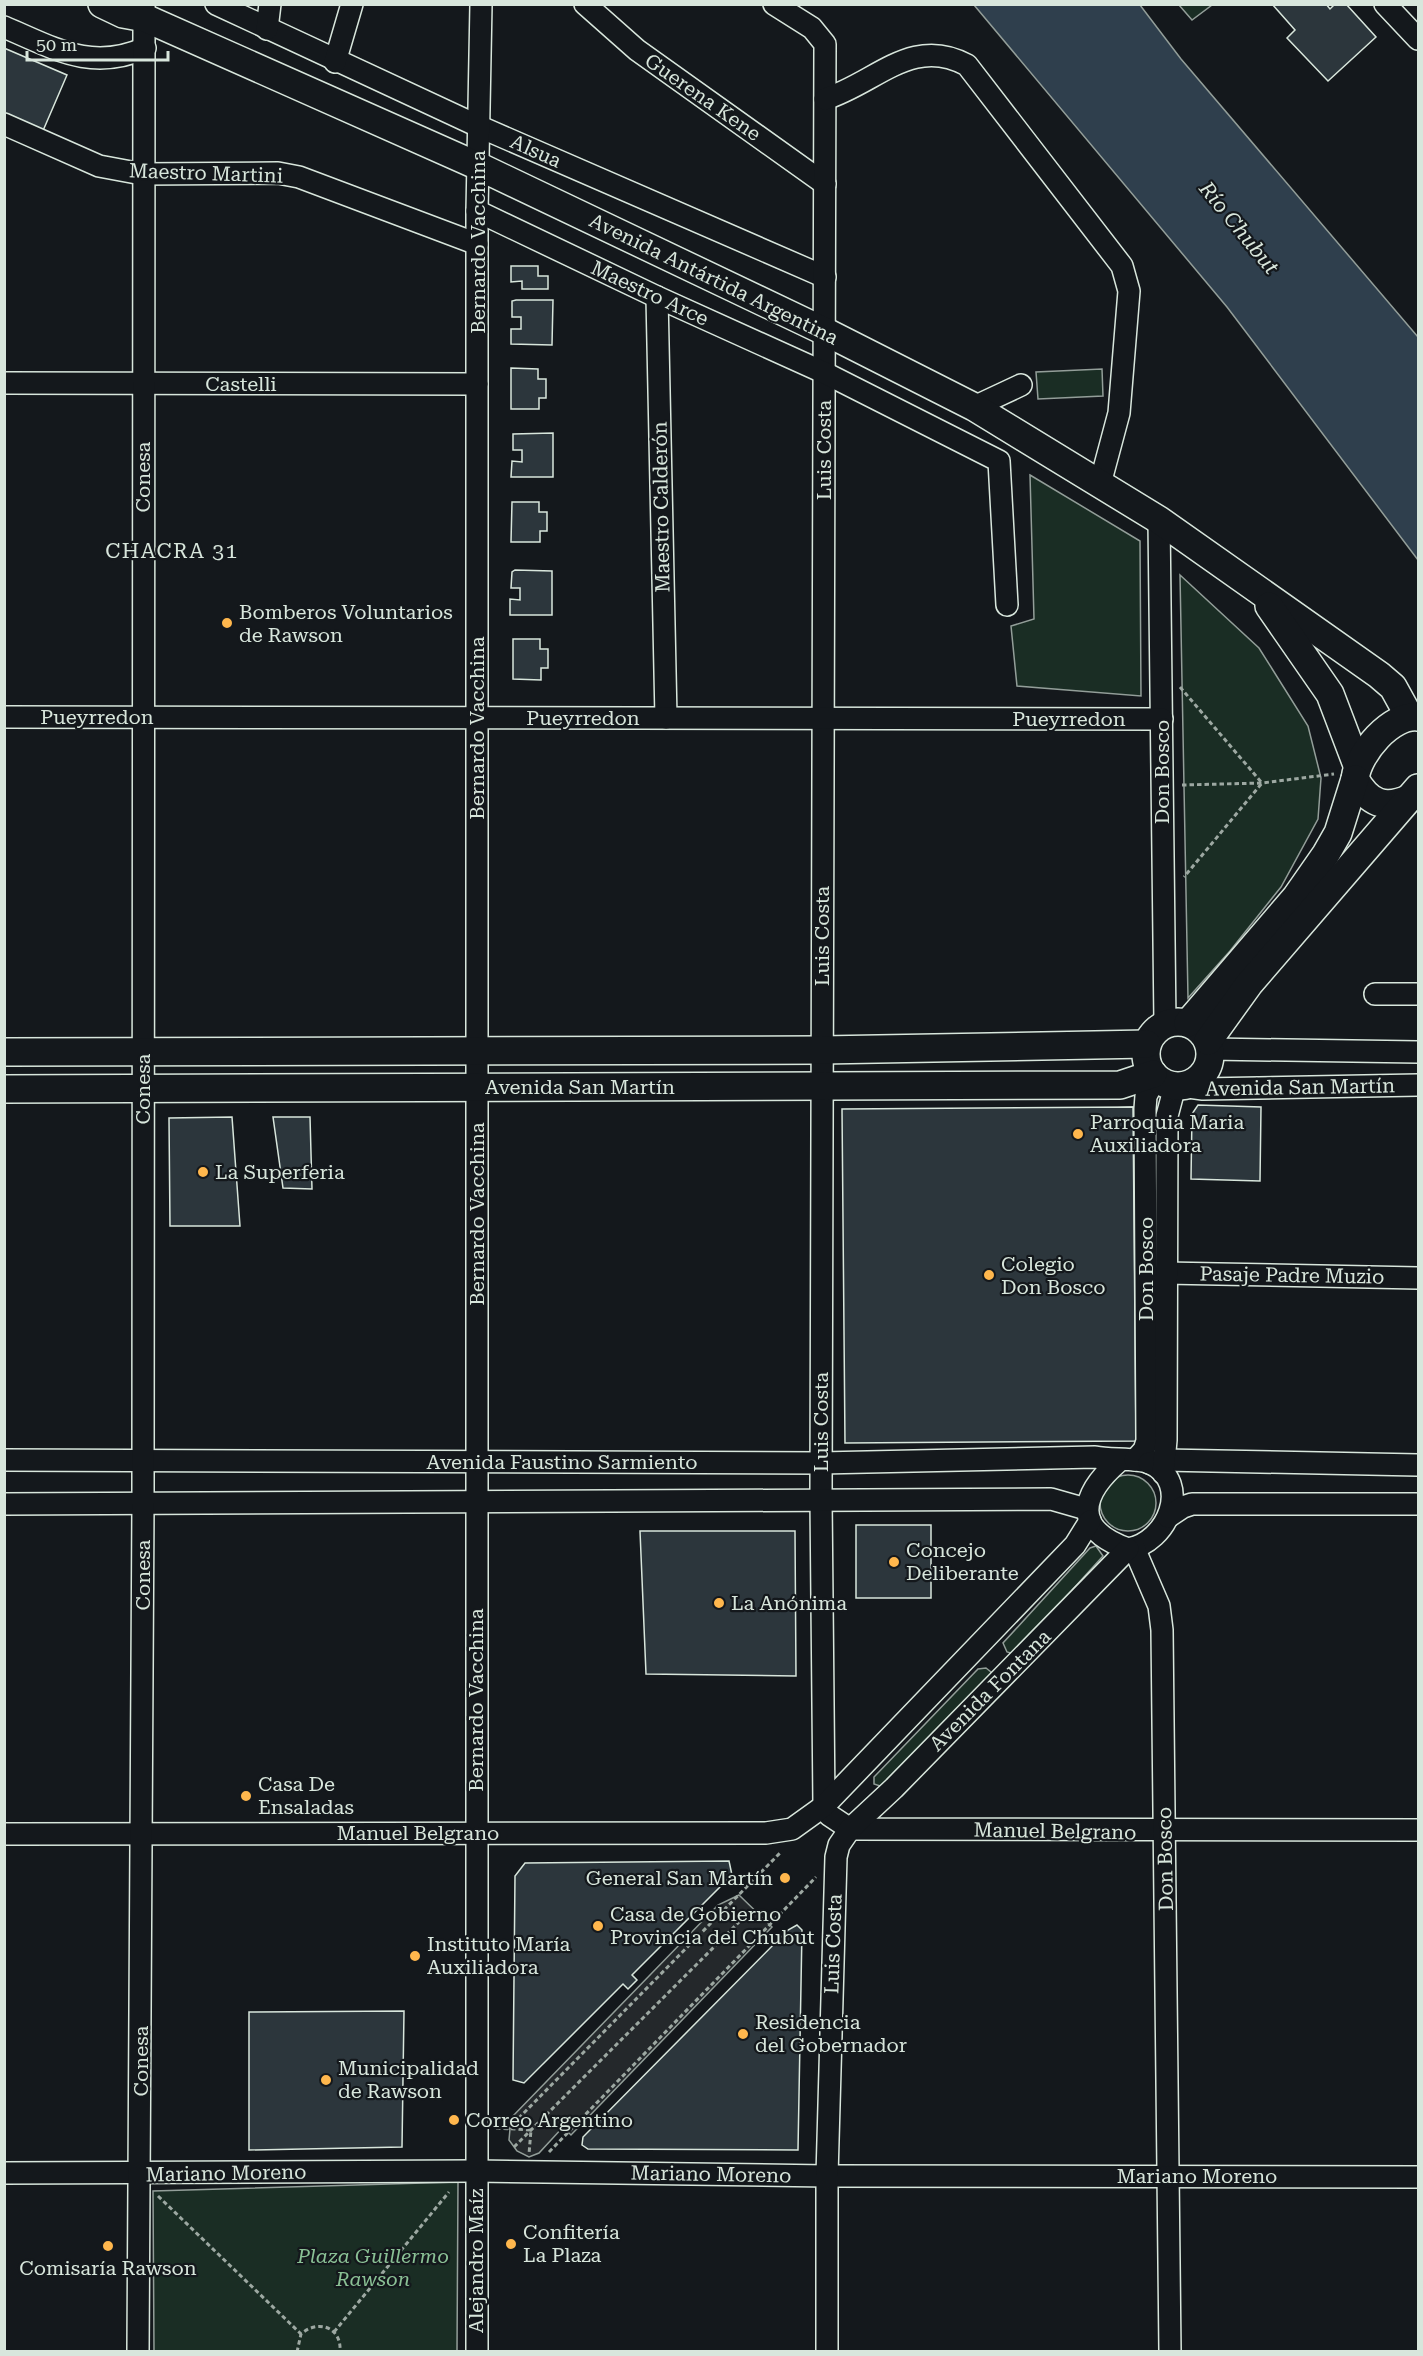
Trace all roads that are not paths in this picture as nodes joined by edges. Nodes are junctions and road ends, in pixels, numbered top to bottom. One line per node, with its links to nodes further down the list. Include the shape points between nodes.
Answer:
1 (102, 4): 9 (main road, Avenida Antártida Argentina, via 123,14)
2 (216, 4): 12 (street, Alsua)
3 (270, 4): 12 (street)
4 (352, 4): 14 (street)
5 (481, 4): 17 (street, Bernardo Vacchina)
6 (585, 4): 20 (street, Guerena Kene, via 637,50)
7 (774, 4): 15 (street, Luis Costa, via 812,28 825,44)
8 (1385, 4): 11 (street)
9 (142, 9): 13 (street, Conesa); 18 (main road, Avenida Antártida Argentina)
10 (4, 27): 13 (street, via 71,56 126,56)
11 (1414, 27)
12 (267, 29): 14 (street, Alsua)
13 (145, 48): 19 (street, Conesa)
14 (336, 62): 17 (street, Alsua)
15 (825, 99): 20 (street, Luis Costa); 32 (street, via 929,54 948,56 967,65 1122,266 1129,291 1119,413)
16 (4, 124): 19 (street, Maestro Martini, via 99,166)
17 (478, 126): 18 (street, Bernardo Vacchina); 23 (street, Alsua)
18 (478, 166): 21 (street, Bernardo Vacchina); 25 (main road, Avenida Antártida Argentina)
19 (142, 174): 22 (street, Maestro Martini, via 278,173 299,177); 28 (street, Conesa)
20 (825, 184): 23 (street, Luis Costa)
21 (477, 211): 22 (street, Bernardo Vacchina); 24 (street, Maestro Arce)
22 (477, 244): 29 (street, Bernardo Vacchina)
23 (825, 277): 25 (street, Luis Costa)
24 (657, 297): 26 (street, Maestro Arce); 40 (street, Maestro Calderón)
25 (826, 332): 26 (street, Luis Costa); 31 (main road, Avenida Antártida Argentina)
26 (825, 373): 35 (street, Maestro Arce, via 999,461); 41 (street, Luis Costa)
27 (4, 383): 28 (street, Castelli)
28 (142, 384): 29 (street, Castelli); 38 (street, Conesa)
29 (477, 384): 39 (street, Bernardo Vacchina)
30 (1021, 385): 31 (street)
31 (974, 407): 32 (main road, Avenida Antártida Argentina)
32 (1100, 484): 33 (main road, Avenida Antártida Argentina)
33 (1159, 520): 34 (main road, Avenida Antártida Argentina); 42 (street, Don Bosco)
34 (1256, 588): 36 (main road, Avenida Antártida Argentina, via 1388,682); 43 (main road, Avenida Antártida Argentina, via 1330,694)
35 (1007, 605)
36 (1417, 712): 43 (main road, via 1388,729)
37 (4, 717): 38 (street, Pueyrredon)
38 (143, 717): 39 (street, Pueyrredon); 51 (street, Conesa)
39 (477, 718): 40 (street, Pueyrredon); 52 (street, Bernardo Vacchina)
40 (666, 718): 41 (street, Pueyrredon)
41 (822, 718): 42 (street, Pueyrredon); 50 (street, Luis Costa)
42 (1162, 719): 47 (street, Don Bosco, via 1162,785)
43 (1356, 772): 44 (main road, via 1366,794 1385,805); 47 (main road, via 1341,825 1296,897)
44 (1414, 793): 49 (main road, via 1249,984)
45 (1375, 994): 46 (street)
46 (1419, 994)
47 (1177, 1023): 48 (main road, via 1157,1029); 49 (main road, via 1197,1027)
48 (1147, 1044): 50 (main road, Avenida San Martín); 55 (main road, via 1147,1062)
49 (1209, 1045): 54 (street, Avenida San Martín); 55 (main road, Avenida San Martín, via 1210,1058 1203,1075)
50 (822, 1050): 52 (main road, Avenida San Martín); 57 (street, Luis Costa)
51 (143, 1051): 52 (main road, Avenida San Martín); 53 (main road, Avenida San Martín); 60 (street, Conesa)
52 (477, 1051): 58 (street, Bernardo Vacchina)
53 (4, 1052)
54 (1419, 1052)
55 (1167, 1081): 56 (street, Avenida San Martín, via 1203,1089); 57 (main road, Avenida San Martín, via 1120,1085); 61 (street, Don Bosco); 67 (street, Don Bosco, via 1146,1096 1145,1109)
56 (1419, 1085)
57 (822, 1087): 58 (main road, Avenida San Martín); 66 (street, Luis Costa)
58 (477, 1088): 60 (main road, Avenida San Martín); 65 (street, Bernardo Vacchina)
59 (4, 1089): 60 (main road, Avenida San Martín)
60 (143, 1089): 64 (street, Conesa)
61 (1165, 1273): 62 (street, Pasaje Padre Muzio); 67 (street, Don Bosco)
62 (1419, 1278)
63 (4, 1461): 64 (street, Avenida Faustino Sarmiento)
64 (143, 1461): 65 (street, Avenida Faustino Sarmiento); 71 (street, Conesa)
65 (476, 1462): 66 (street, Avenida Faustino Sarmiento); 70 (street, Bernardo Vacchina)
66 (821, 1463): 67 (street, Avenida Faustino Sarmiento, via 1095,1457); 69 (street, Luis Costa)
67 (1146, 1464): 68 (street, Avenida Faustino Sarmiento); 74 (street, via 1095,1486); 75 (street, via 1171,1485 1174,1498)
68 (1419, 1465)
69 (821, 1499): 70 (street, Avenida Faustino Sarmiento); 74 (street, Avenida Faustino Sarmiento, via 1051,1499); 77 (street, Luis Costa)
70 (477, 1501): 71 (street, Avenida Faustino Sarmiento); 79 (street, Bernardo Vacchina)
71 (143, 1503): 72 (street, Avenida Faustino Sarmiento); 82 (street, Conesa)
72 (4, 1504)
73 (1419, 1504): 75 (street, via 1192,1504)
74 (1088, 1515): 76 (street, Avenida Faustino Sarmiento, via 1106,1540); 77 (street, Avenida Fontana, via 1075,1545)
75 (1168, 1518): 76 (street, via 1153,1535)
76 (1131, 1549): 77 (street, Avenida Fontana, via 894,1788); 80 (street, Don Bosco, via 1159,1606 1162,1630)
77 (837, 1819): 79 (street, Manuel Belgrano, via 766,1833); 80 (street, Manuel Belgrano); 87 (street, Luis Costa)
78 (1419, 1830): 80 (street, Manuel Belgrano)
79 (476, 1832): 82 (street, Manuel Belgrano); 83 (street, Bernardo Vacchina)
80 (1165, 1832): 86 (street, Don Bosco)
81 (4, 1834): 82 (street, Manuel Belgrano)
82 (142, 1834): 85 (street, Conesa)
83 (476, 2171): 85 (street, Mariano Moreno); 87 (street, Mariano Moreno); 90 (street, Alejandro Maíz)
84 (4, 2173): 85 (street, Mariano Moreno)
85 (140, 2174): 89 (street, Conesa)
86 (1170, 2175): 87 (street, Mariano Moreno); 88 (street, Mariano Moreno); 92 (street, Don Bosco)
87 (827, 2176): 91 (street, Luis Costa)
88 (1419, 2177)
89 (138, 2352)
90 (477, 2352)
91 (827, 2352)
92 (1170, 2352)

